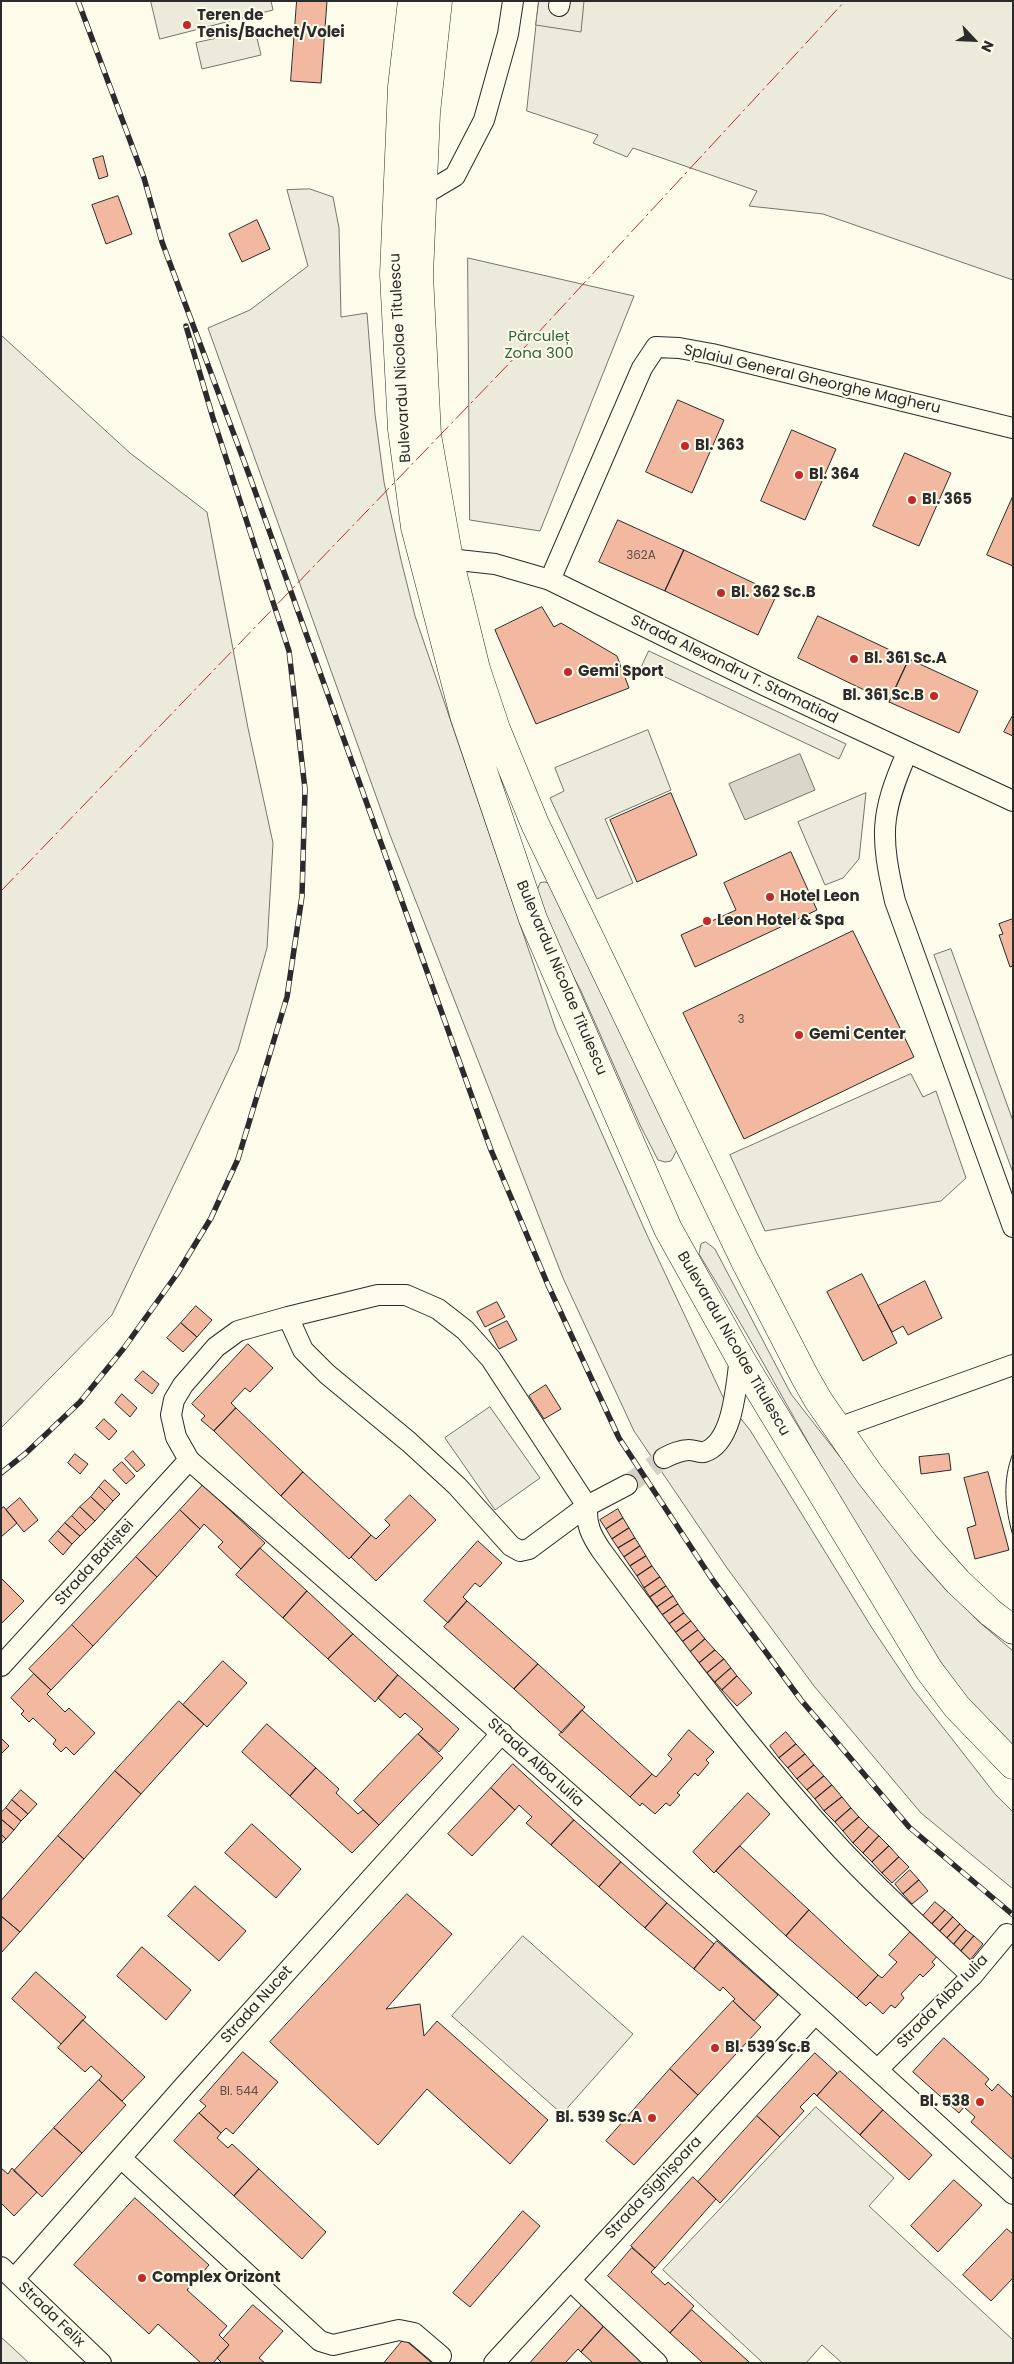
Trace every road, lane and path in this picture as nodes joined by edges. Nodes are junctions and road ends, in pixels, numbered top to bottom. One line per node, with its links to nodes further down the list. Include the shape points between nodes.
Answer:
1 (412, 1): 12 (main road, Bulevardul Nicolae Titulescu, via 402,87 394,274 402,429 415,526 464,715 532,918 668,1229)
2 (438, 1): 4 (main road, Bulevardul Nicolae Titulescu, via 426,113)
3 (513, 1): 4 (street, via 508,34 484,120 455,176)
4 (423, 195): 6 (main road, Bulevardul Nicolae Titulescu, via 419,275 427,435)
5 (1013, 428): 7 (street, Splaiul General Gheorghe Magheru, via 712,354 656,347 642,368)
6 (449, 559): 7 (street, Strada Alexandru T. Stamatiad, via 495,564); 14 (main road, Bulevardul Nicolae Titulescu, via 479,677 496,729 535,824 745,1261 805,1377)
7 (550, 580): 8 (street, Strada Alexandru T. Stamatiad)
8 (907, 752): 9 (street, Strada Alexandru T. Stamatiad); 10 (street, via 886,808 886,862 895,901)
9 (1013, 801)
10 (1013, 1227)
11 (288, 1317): 16 (street, Strada Alba Iulia, via 238,1331 216,1347 183,1385 174,1400 171,1415 176,1437); 18 (street, Strada Alba Iulia, via 378,1295 406,1295 438,1309 465,1330 491,1359); 18 (street, via 303,1350 457,1486 511,1546 520,1551 530,1549)
12 (740, 1358): 15 (street, via 731,1416 724,1434 707,1451 677,1451); 22 (main road, Bulevardul Nicolae Titulescu, via 929,1670 957,1707)
13 (1013, 1365): 14 (street)
14 (838, 1428): 19 (main road, Bulevardul Nicolae Titulescu, via 925,1545 958,1582)
15 (664, 1458)
16 (189, 1460): 20 (street, Strada Batiștei); 21 (street, Strada Alba Iulia)
17 (627, 1485): 18 (street)
18 (587, 1506): 24 (street, via 586,1520 590,1533 601,1550 767,1766 842,1850)
19 (1013, 1630)
20 (1, 1666)
21 (502, 1733): 25 (street, Strada Alba Iulia); 27 (street, Strada Nucet)
22 (1013, 1765)
23 (1006, 1934): 24 (street, Strada Alba Iulia)
24 (972, 1976): 26 (street, Strada Alba Iulia)
25 (815, 2014): 26 (street, Strada Alba Iulia); 30 (street, Strada Sighișoara)
26 (878, 2069): 28 (street, Strada Alba Iulia)
27 (121, 2158): 29 (street, Strada Nucet); 31 (street, via 320,2341 333,2345 399,2330 414,2332)
28 (1013, 2194)
29 (8, 2273): 32 (street, Strada Felix)
30 (570, 2280): 33 (street, Strada Sighișoara); 34 (street)
31 (441, 2356)
32 (101, 2363)
33 (494, 2363)
34 (657, 2363)

